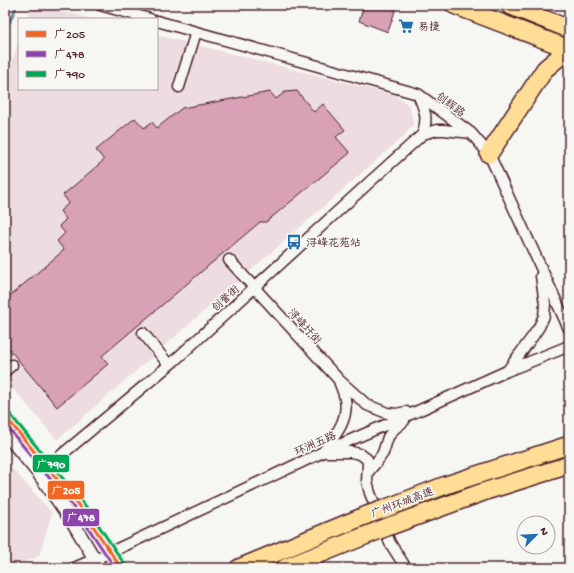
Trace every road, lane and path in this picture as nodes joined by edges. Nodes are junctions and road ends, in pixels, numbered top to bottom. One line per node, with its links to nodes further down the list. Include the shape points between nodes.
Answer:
1 (100, 5): 4 (street)
2 (454, 5): 8 (highway)
3 (509, 5): 6 (highway)
4 (146, 18)
5 (158, 21): 7 (street)
6 (569, 29)
7 (196, 32): 10 (street); 11 (street)
8 (569, 49)
9 (569, 54): 14 (highway, via 558,58 545,70)
10 (179, 87)
11 (418, 94): 12 (street, 创辉路); 13 (street, via 426,115)
12 (471, 133): 13 (street, via 437,130); 14 (street, 创辉路)
13 (423, 134): 17 (street, 创誉街)
14 (489, 154): 16 (street, 创辉路)
15 (229, 260): 17 (street, 浔峰圩街)
16 (541, 268): 18 (street, 创辉路); 22 (street, via 544,316 533,336)
17 (254, 288): 21 (street, 创誉街); 23 (street, 浔峰圩街)
18 (569, 329)
19 (143, 333): 21 (street)
20 (569, 346): 22 (street, 环洲五路)
21 (169, 365): 30 (street, 创誉街)
22 (507, 371): 24 (street, 环洲五路)
23 (339, 380): 24 (street, 浔峰圩街, via 367,405 388,414); 28 (street, via 346,404 344,421)
24 (420, 410): 28 (street, 环洲五路); 31 (street, via 394,429 388,437 383,453)
25 (5, 416): 30 (street)
26 (5, 432): 30 (street)
27 (569, 445): 36 (highway, 广州环城高速, bridge, via 446,485)
28 (323, 452): 31 (street, via 360,454 367,459); 32 (street, 环洲五路)
29 (569, 465): 37 (highway, 广州环城高速, via 486,491)
30 (43, 470): 32 (street, via 83,511); 33 (street)
31 (368, 472): 38 (street, via 366,481 387,536)
32 (111, 552): 33 (street, 环洲五路); 35 (street)
33 (98, 564): 34 (street, 环洲五路)
34 (74, 568)
35 (121, 568)
36 (239, 568)
37 (285, 568)
38 (406, 568)

